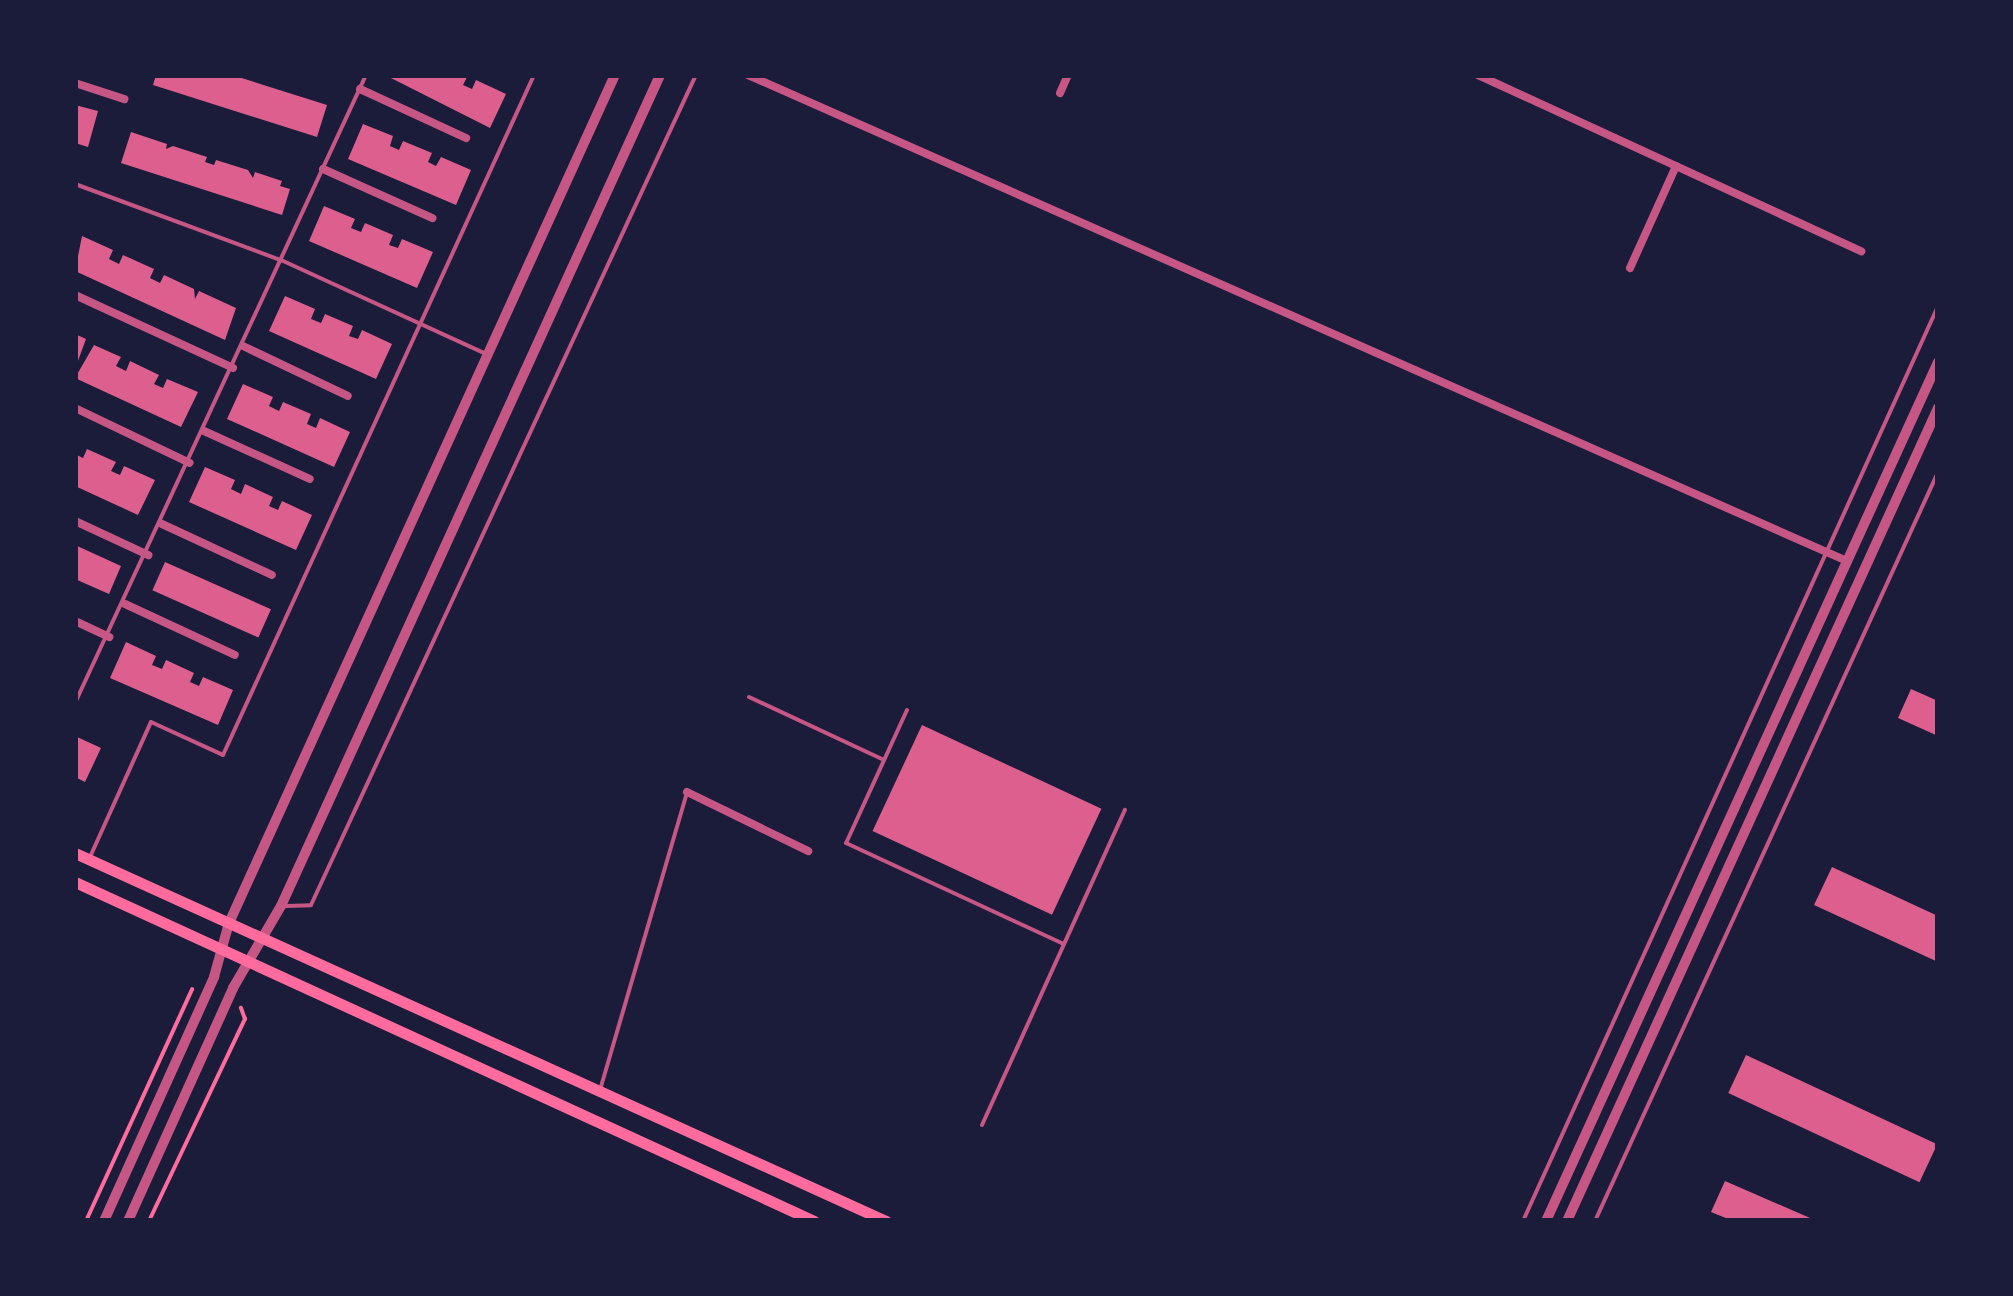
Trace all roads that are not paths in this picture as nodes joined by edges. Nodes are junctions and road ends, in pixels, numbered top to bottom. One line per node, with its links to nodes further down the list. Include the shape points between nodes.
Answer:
1 (366, 75): 10 (lane)
2 (534, 75): 23 (lane)
3 (615, 75): 25 (street)
4 (660, 75): 55 (street)
5 (696, 75): 55 (lane, via 311,906)
6 (748, 75): 37 (street)
7 (1068, 75): 11 (street)
8 (1478, 75): 14 (street)
9 (75, 83): 12 (street)
10 (360, 89): 13 (street); 15 (lane)
11 (1060, 93)
12 (124, 98)
13 (466, 138)
14 (1676, 166): 18 (street); 20 (street)
15 (323, 169): 17 (street); 19 (lane)
16 (75, 184): 19 (lane)
17 (432, 218)
18 (1861, 251)
19 (281, 260): 23 (lane); 24 (lane)
20 (1630, 268)
21 (75, 295): 27 (street)
22 (1938, 306): 37 (lane)
23 (420, 323): 25 (lane); 53 (lane, via 224,755 151,722)
24 (243, 346): 27 (lane); 28 (street)
25 (488, 356): 56 (street)
26 (1938, 362): 39 (street)
27 (233, 368): 31 (lane)
28 (348, 396)
29 (75, 408): 32 (street)
30 (1938, 408): 69 (street)
31 (204, 431): 32 (lane); 34 (street)
32 (190, 463): 36 (lane)
33 (1938, 472): 70 (lane)
34 (310, 479)
35 (75, 521): 38 (street)
36 (162, 524): 38 (lane); 40 (street)
37 (1826, 552): 39 (street); 67 (lane)
38 (148, 555): 41 (lane)
39 (1847, 561): 68 (street)
40 (272, 574)
41 (125, 604): 43 (lane); 44 (street)
42 (75, 621): 43 (street)
43 (110, 637): 46 (lane)
44 (235, 654)
45 (748, 697): 48 (lane)
46 (75, 702)
47 (907, 710): 48 (lane)
48 (884, 760): 58 (lane, via 846,843)
49 (687, 792): 51 (street); 61 (lane)
50 (1124, 810): 58 (lane)
51 (808, 850)
52 (75, 853): 53 (main road)
53 (89, 859): 56 (main road)
54 (75, 882): 59 (main road)
55 (281, 906): 57 (street)
56 (228, 923): 57 (main road); 59 (street)
57 (262, 938): 60 (street); 61 (main road)
58 (1064, 944): 62 (lane)
59 (222, 950): 60 (main road); 63 (street)
60 (248, 962): 64 (street); 65 (main road)
61 (599, 1092): 66 (main road)
62 (982, 1125)
63 (104, 1221)
64 (128, 1221)
65 (814, 1221)
66 (886, 1221)
67 (1523, 1221)
68 (1546, 1221)
69 (1567, 1221)
70 (1596, 1221)

